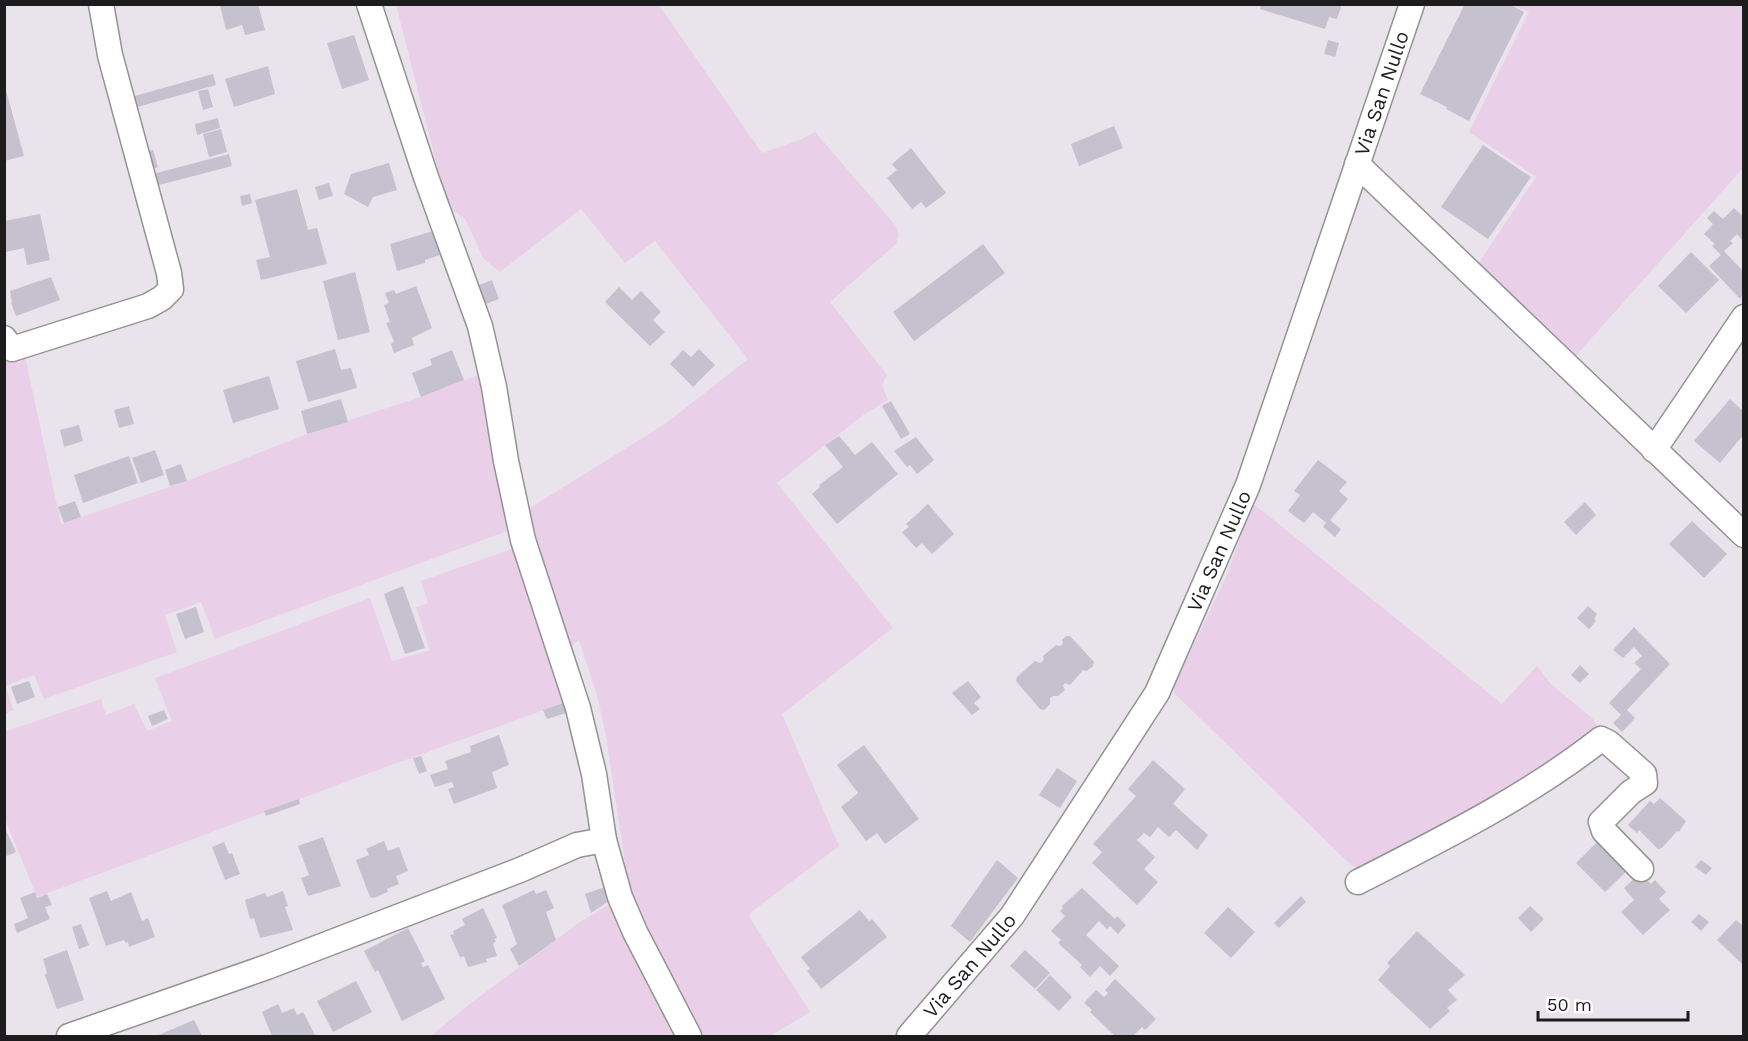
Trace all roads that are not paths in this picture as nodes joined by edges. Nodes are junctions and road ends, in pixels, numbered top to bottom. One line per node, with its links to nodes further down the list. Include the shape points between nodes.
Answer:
1 (101, 4): 6 (street, via 110,55 171,289 148,306 12,350)
2 (369, 4): 9 (street, via 480,326 523,540 578,708)
3 (1412, 4): 4 (street, Via San Nullo)
4 (1357, 164): 7 (street); 14 (street, Via San Nullo, via 1248,484 1157,693 1012,916)
5 (1743, 317): 7 (street)
6 (4, 338)
7 (1654, 450): 8 (street)
8 (1743, 535)
9 (604, 840): 12 (street, via 577,845 267,968); 13 (street, via 620,897 635,932)
10 (1641, 868): 11 (street, via 1604,831 1601,822 1645,783 1644,774 1601,739 1510,800)
11 (1358, 882)
12 (69, 1036)
13 (689, 1036)
14 (909, 1036)

